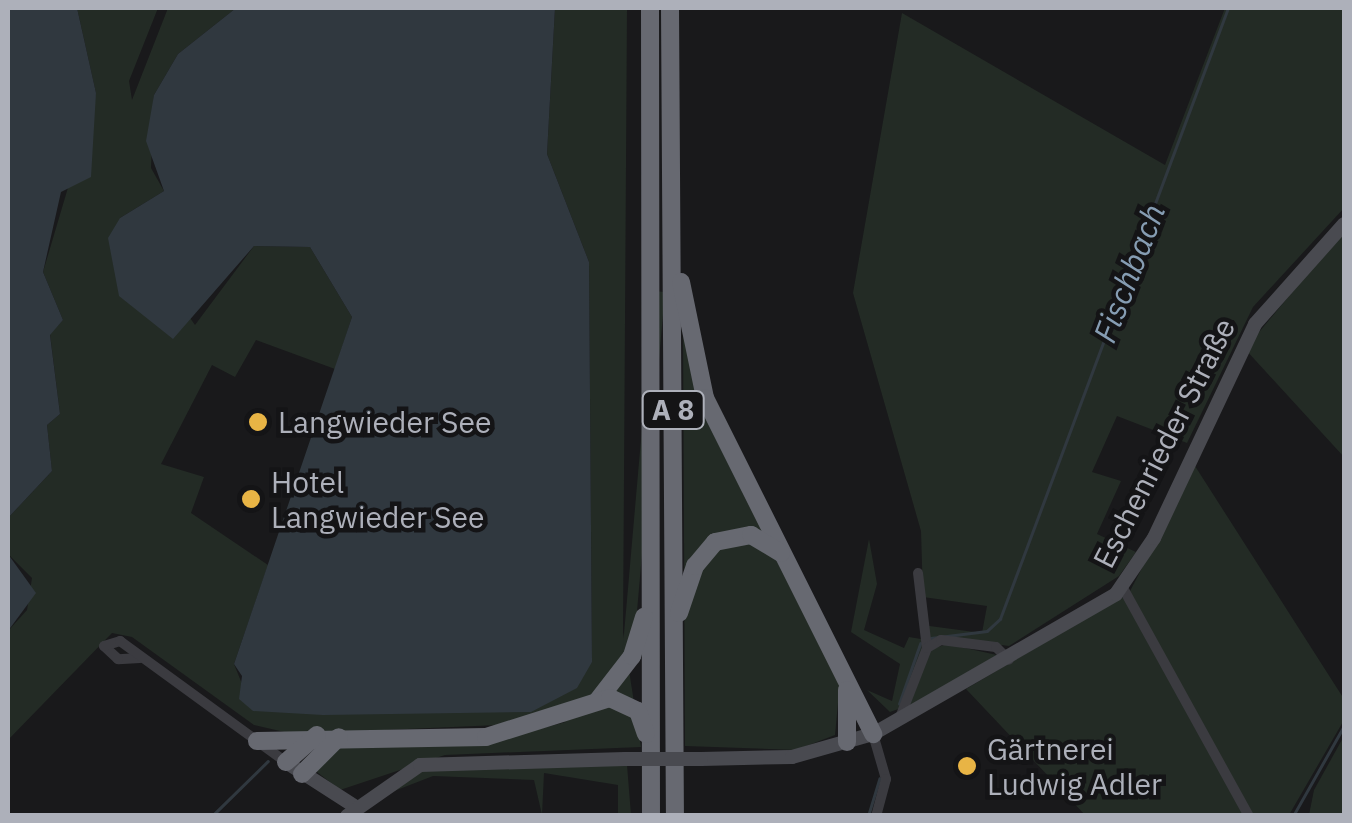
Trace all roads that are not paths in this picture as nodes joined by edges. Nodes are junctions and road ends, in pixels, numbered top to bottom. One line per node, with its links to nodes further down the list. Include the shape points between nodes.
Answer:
1 (650, 8): 8 (highway, A 8)
2 (670, 8): 3 (highway, A 8)
3 (671, 192): 5 (highway, via 705,398); 9 (highway, A 8)
4 (1344, 224): 7 (street, Eschenrieder Straße, via 1244,341)
5 (788, 561): 9 (highway, via 751,535 715,542 694,566); 13 (highway)
6 (918, 573): 10 (street)
7 (1123, 588): 12 (street, Eschenrieder Straße); 27 (street)
8 (651, 598): 14 (highway, via 632,656); 21 (highway, A 8)
9 (674, 627): 25 (highway, A 8)
10 (926, 648): 12 (street, via 965,641); 15 (street)
11 (140, 658): 19 (street)
12 (1010, 660): 15 (street, Eschenrieder Straße)
13 (847, 685): 16 (highway); 20 (highway)
14 (598, 700): 18 (highway, via 508,734); 21 (highway, via 629,703)
15 (899, 721): 16 (street, Eschenrieder Straße)
16 (872, 734): 20 (street, Eschenrieder Straße); 26 (street, via 886,779)
17 (318, 735): 18 (highway); 19 (highway); 22 (highway)
18 (339, 737): 22 (highway)
19 (257, 741): 22 (street)
20 (847, 742): 23 (street, Eschenrieder Straße, bridge, via 792,756 449,759 390,777)
21 (650, 748): 24 (highway, A 8)
22 (294, 768): 23 (street)
23 (350, 811)
24 (651, 816)
25 (675, 816)
26 (876, 816)
27 (1248, 816)

